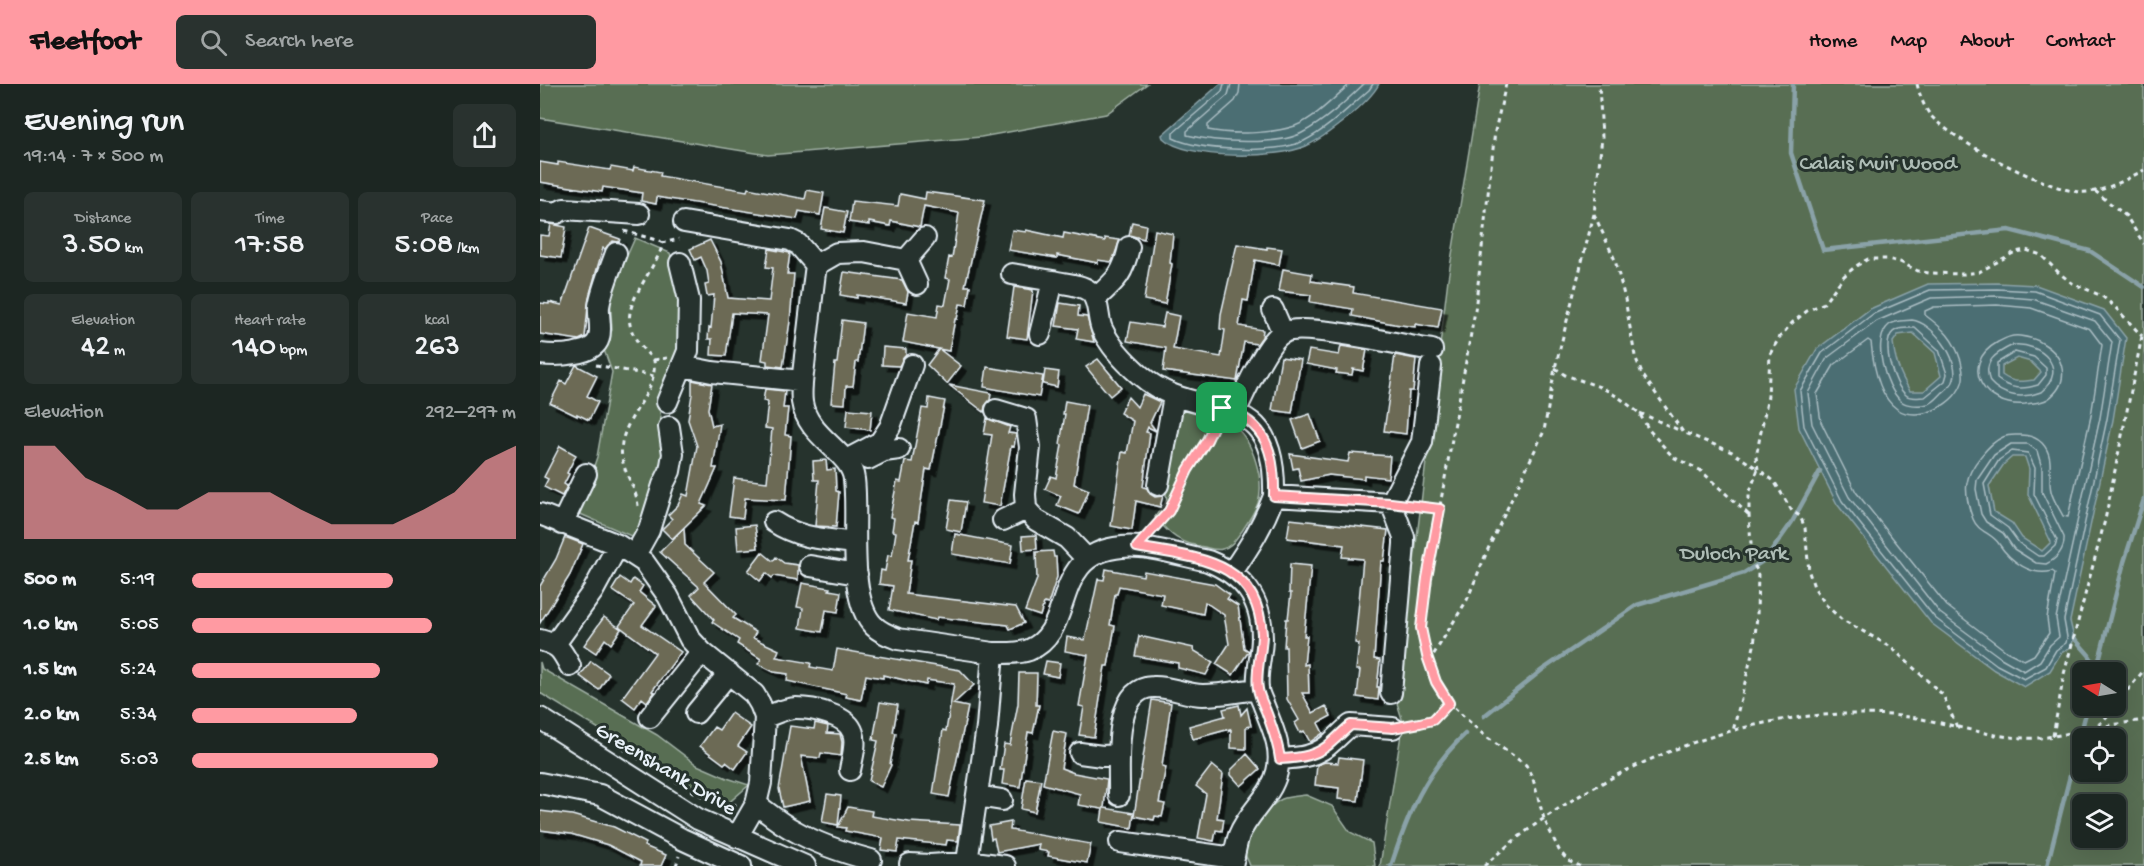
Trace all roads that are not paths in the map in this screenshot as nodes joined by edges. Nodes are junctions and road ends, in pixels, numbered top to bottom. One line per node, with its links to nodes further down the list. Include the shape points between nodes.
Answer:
1 (549, 212): 2 (street, via 564,209)
2 (639, 214)
3 (684, 230): 9 (street, via 790,240)
4 (925, 238): 7 (street)
5 (1129, 247): 13 (street, via 1124,268)
6 (616, 253): 17 (street, via 601,298 600,336 596,345 568,354)
7 (906, 260): 9 (street, via 864,252 837,253); 12 (street)
8 (680, 263): 19 (street, via 690,313 688,351)
9 (816, 265): 20 (street)
10 (1012, 274): 11 (street)
11 (1053, 281): 13 (street, via 1089,291); 16 (street)
12 (917, 284)
13 (1095, 299): 21 (street, via 1102,328 1122,360 1146,381)
14 (1273, 310): 15 (street)
15 (1283, 333): 24 (street, via 1270,345); 31 (street, via 1299,329 1339,334 1432,358 1422,442)
16 (1040, 334)
17 (545, 355)
18 (912, 365): 27 (street, via 890,427 880,442)
19 (682, 366): 20 (street); 22 (street)
20 (802, 381): 27 (street, via 807,417 819,436)
21 (1174, 396): 24 (street); 29 (street)
22 (667, 402)
23 (996, 410): 32 (street, via 1026,418 1030,447)
24 (1228, 410): 30 (street, via 1254,425 1266,440 1272,456)
25 (669, 427): 38 (street, via 673,454 670,471 649,530)
26 (899, 449): 27 (street)
27 (848, 464): 37 (street, via 854,477)
28 (586, 474): 36 (street)
29 (1158, 485)
30 (1274, 496): 31 (street); 41 (street, via 1260,530)
31 (1391, 503): 49 (street, via 1404,544)
32 (1026, 509): 34 (street); 39 (street, via 1036,520 1067,538)
33 (540, 514): 36 (street)
34 (1003, 520)
35 (774, 522): 37 (street, via 805,537)
36 (562, 524): 38 (street)
37 (855, 543): 42 (street)
38 (627, 550): 43 (street); 44 (street, via 656,576 690,639)
39 (1087, 559): 41 (street, via 1105,550 1137,547 1208,561); 45 (street, via 1068,583 1055,623 1042,641 1031,649)
40 (810, 566): 42 (street)
41 (1232, 572): 48 (street, via 1256,602 1261,619)
42 (857, 574): 45 (street, via 863,607 873,626 885,634)
43 (548, 642): 46 (street, via 561,650)
44 (702, 652): 47 (street); 51 (street)
45 (993, 653): 61 (street)
46 (570, 666)
47 (729, 673): 50 (street); 52 (street, via 754,694)
48 (1258, 689): 55 (street, via 1204,695 1153,687 1142,689 1132,696 1125,710); 57 (street)
49 (1390, 693)
50 (696, 713)
51 (650, 717)
52 (765, 717): 58 (street, via 794,708 844,721 855,736); 63 (street)
53 (543, 727): 64 (street, Greenshank Drive, via 698,819)
54 (1393, 728): 57 (street, via 1351,725 1311,756)
55 (1119, 748): 56 (street); 60 (street)
56 (1080, 753)
57 (1280, 759): 68 (street, via 1275,782 1239,835)
58 (850, 770)
59 (540, 783): 70 (street, via 600,795)
60 (1119, 795)
61 (976, 796): 62 (street); 67 (street)
62 (1002, 800)
63 (755, 806): 64 (street); 66 (street, via 805,837)
64 (737, 837): 71 (street, Greenshank Drive)
65 (1120, 842): 68 (street)
66 (871, 860)
67 (967, 862): 69 (street); 72 (street)
68 (1233, 862)
69 (910, 864)
70 (741, 866)
71 (806, 866)
72 (1005, 866)

